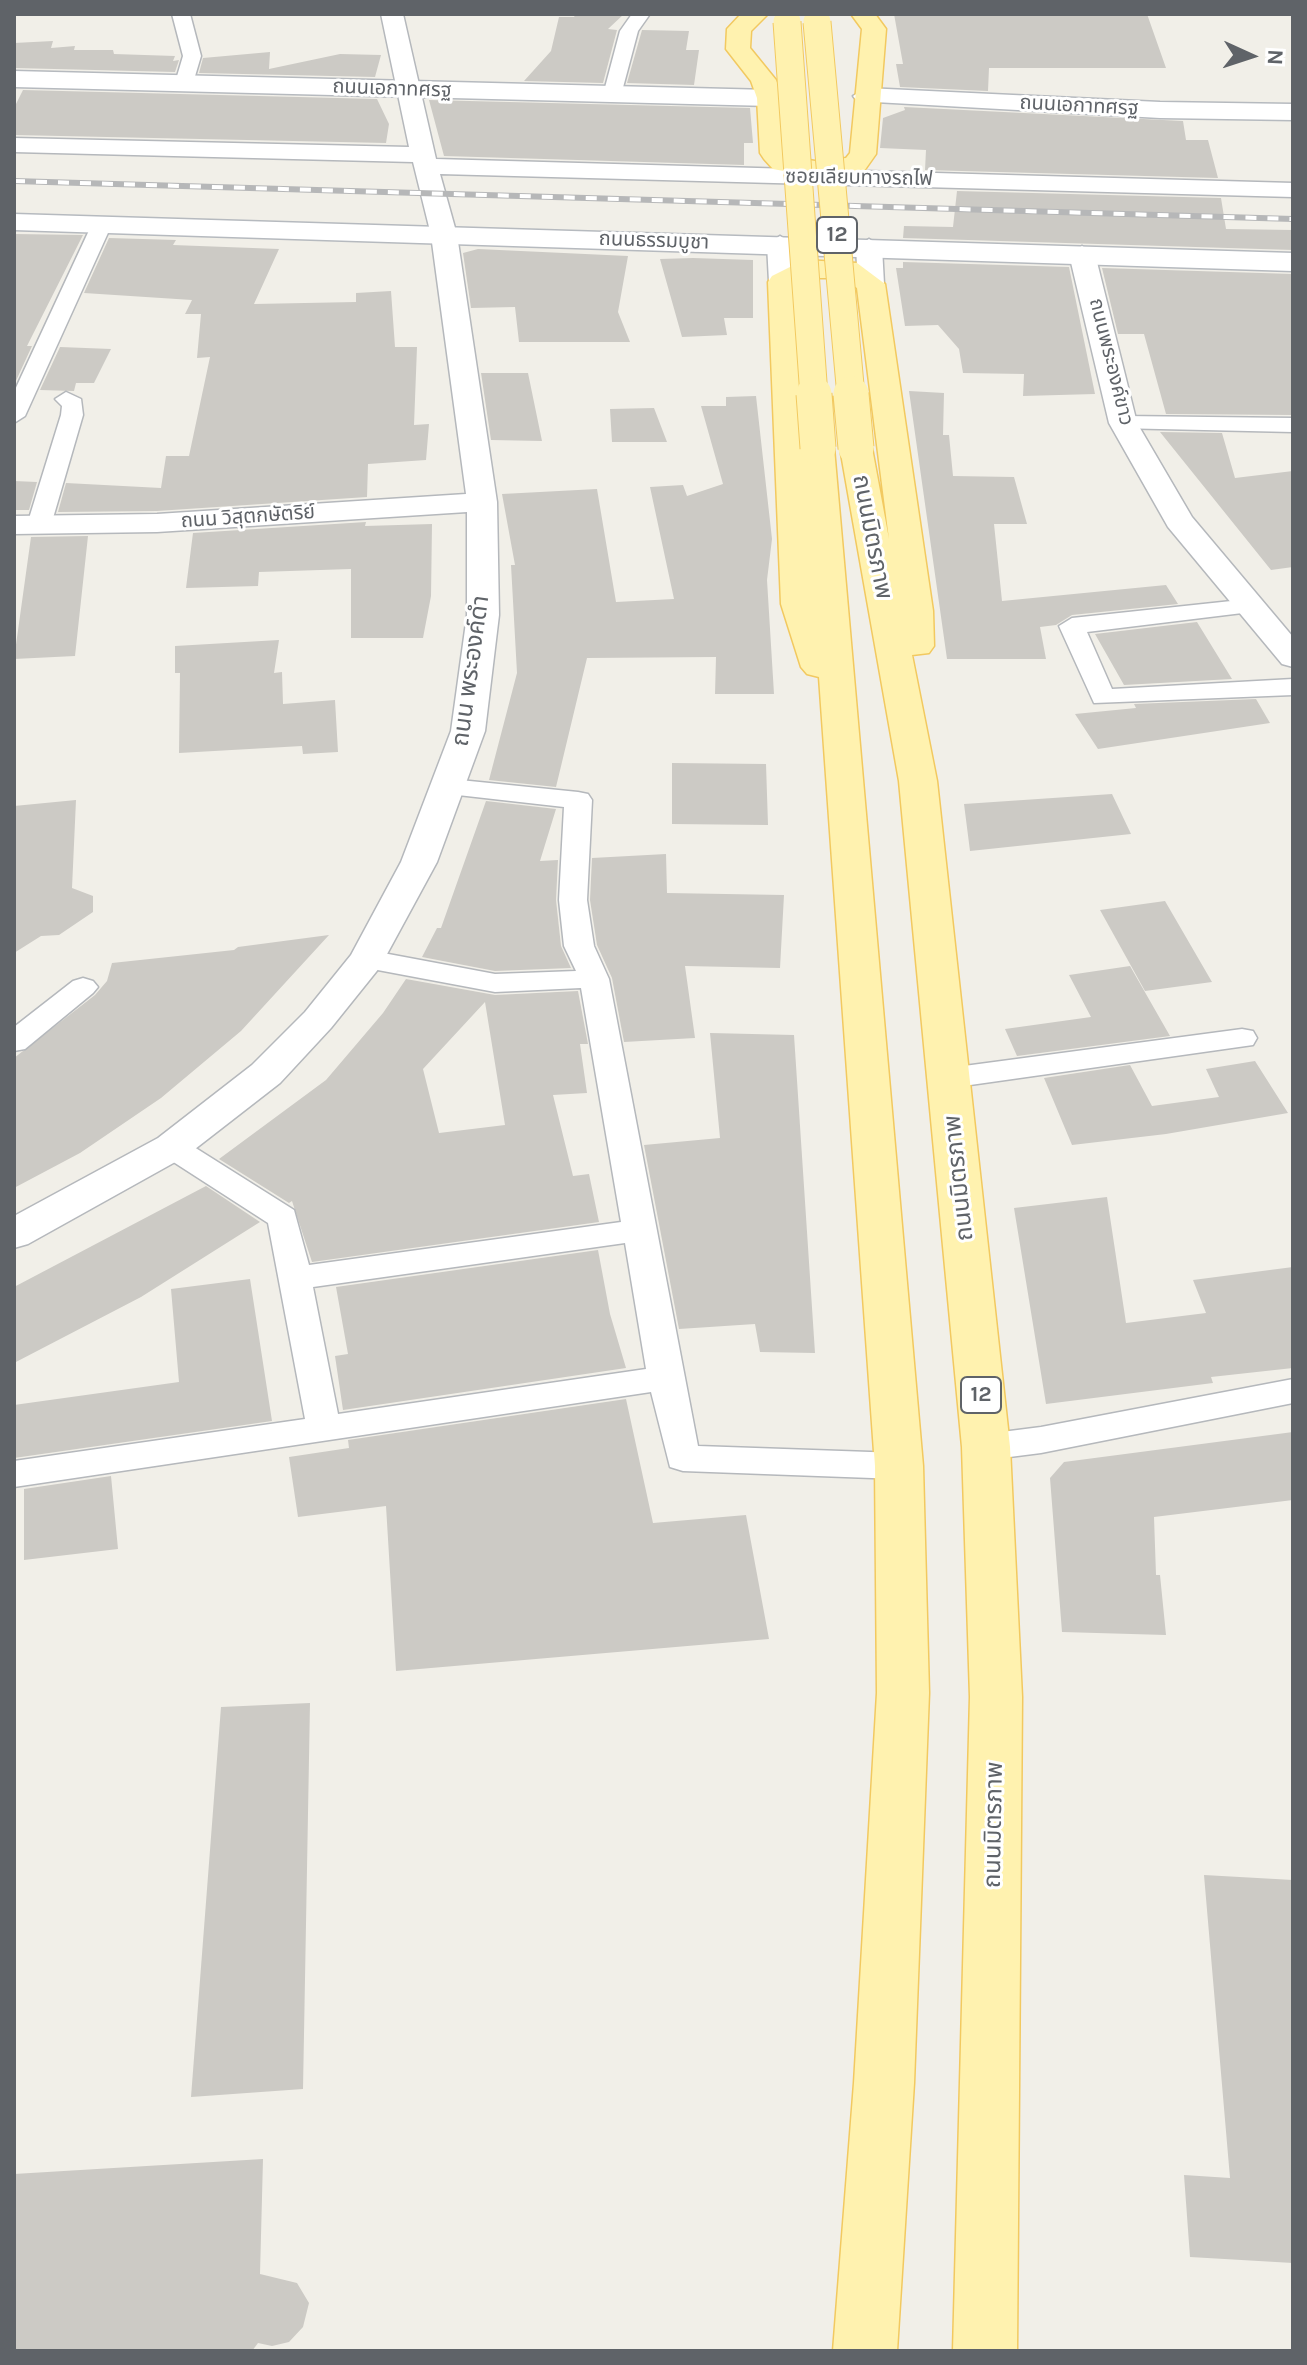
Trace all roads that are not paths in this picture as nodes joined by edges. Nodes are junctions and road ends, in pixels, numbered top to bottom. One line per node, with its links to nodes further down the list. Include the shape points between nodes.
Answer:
1 (181, 14): 9 (street, via 192,56)
2 (392, 14): 10 (street, ถนน พระองค์ดำ)
3 (641, 14): 11 (street, via 629,31)
4 (756, 14): 13 (main road, via 739,29 738,49)
5 (863, 14): 12 (main road, via 874,29)
6 (787, 18): 31 (main road, ถนนมิตรภาพ / 12, bridge)
7 (818, 18): 31 (main road, ถนนมิตรภาพ / 12, bridge)
8 (14, 79): 9 (main road, ถนนเอกาทศรฐ)
9 (184, 83): 10 (main road, ถนนเอกาทศรฐ)
10 (406, 89): 11 (main road, ถนนเอกาทศรฐ); 16 (street, ถนน พระองค์ดำ)
11 (612, 95): 13 (main road, ถนนเอกาทศรฐ)
12 (866, 96): 13 (main road, via 863,154 854,165 815,169 782,163 773,153); 14 (main road, ถนนเอกาทศรฐ)
13 (770, 98)
14 (1293, 112)
15 (14, 145): 16 (street, ซอยเลียบทางรถไฟ)
16 (424, 161): 17 (street, ซอยเลียบทางรถไฟ); 20 (street, ถนน พระองค์ดำ)
17 (1293, 190)
18 (14, 222): 19 (main road, ถนนธรรมบูชา)
19 (102, 224): 20 (main road, ถนนธรรมบูชา); 28 (street)
20 (444, 235): 21 (main road, ถนนธรรมบูชา); 32 (street, ถนน พระองค์ดำ)
21 (780, 244): 22 (main road, ถนนธรรมบูชา); 25 (street)
22 (869, 247): 23 (main road, ถนนธรรมบูชา); 26 (street)
23 (1082, 254): 24 (main road, ถนนธรรมบูชา); 29 (street, ถนนพระองค์ขาว)
24 (1293, 262)
25 (782, 282): 26 (main road, via 804,269 847,269); 37 (main road, via 798,604)
26 (871, 284): 38 (main road, via 916,611)
27 (66, 399): 33 (street, via 73,404 72,415)
28 (14, 416)
29 (1123, 423): 30 (street); 34 (street, ถนนพระองค์ขาว, via 1179,521)
30 (1293, 425)
31 (837, 448): 37 (main road, ถนนมิตรภาพ / 12); 38 (main road, ถนนมิตรภาพ / 12)
32 (482, 502): 33 (street, ถนน วิสุตกษัตริย์, via 157,523); 39 (street, ถนน พระองค์ดำ, via 483,615 468,731)
33 (26, 525)
34 (1250, 606): 35 (street, ถนนพระองค์ขาว); 36 (street, via 1072,626 1103,697)
35 (1293, 657)
36 (1293, 687)
37 (842, 734): 54 (main road, ถนนมิตรภาพ / 12)
38 (918, 781): 45 (main road, ถนนมิตรภาพ / 12)
39 (450, 787): 40 (street, ถนน พระองค์ดำ, via 419,862); 41 (street, via 578,800 573,900 579,946)
40 (367, 959): 41 (street, via 495,983); 46 (street, ถนน พระองค์ดำ, via 266,1074)
41 (594, 979): 48 (street)
42 (83, 987): 44 (street)
43 (1242, 1038): 45 (street)
44 (14, 1042)
45 (949, 1078): 53 (main road, ถนนมิตรภาพ / 12)
46 (172, 1147): 47 (street, ถนน พระองค์ดำ); 49 (street, via 283,1218)
47 (16, 1230)
48 (639, 1230): 49 (street); 50 (street)
49 (297, 1278): 52 (street)
50 (665, 1378): 52 (street); 54 (street, via 683,1458)
51 (1293, 1391): 53 (street)
52 (324, 1429): 55 (street)
53 (986, 1447): 57 (main road, ถนนมิตรภาพ / 12, via 996,1697)
54 (899, 1466): 56 (main road, ถนนมิตรภาพ / 12, via 903,1693)
55 (14, 1474)
56 (865, 2351)
57 (985, 2351)

